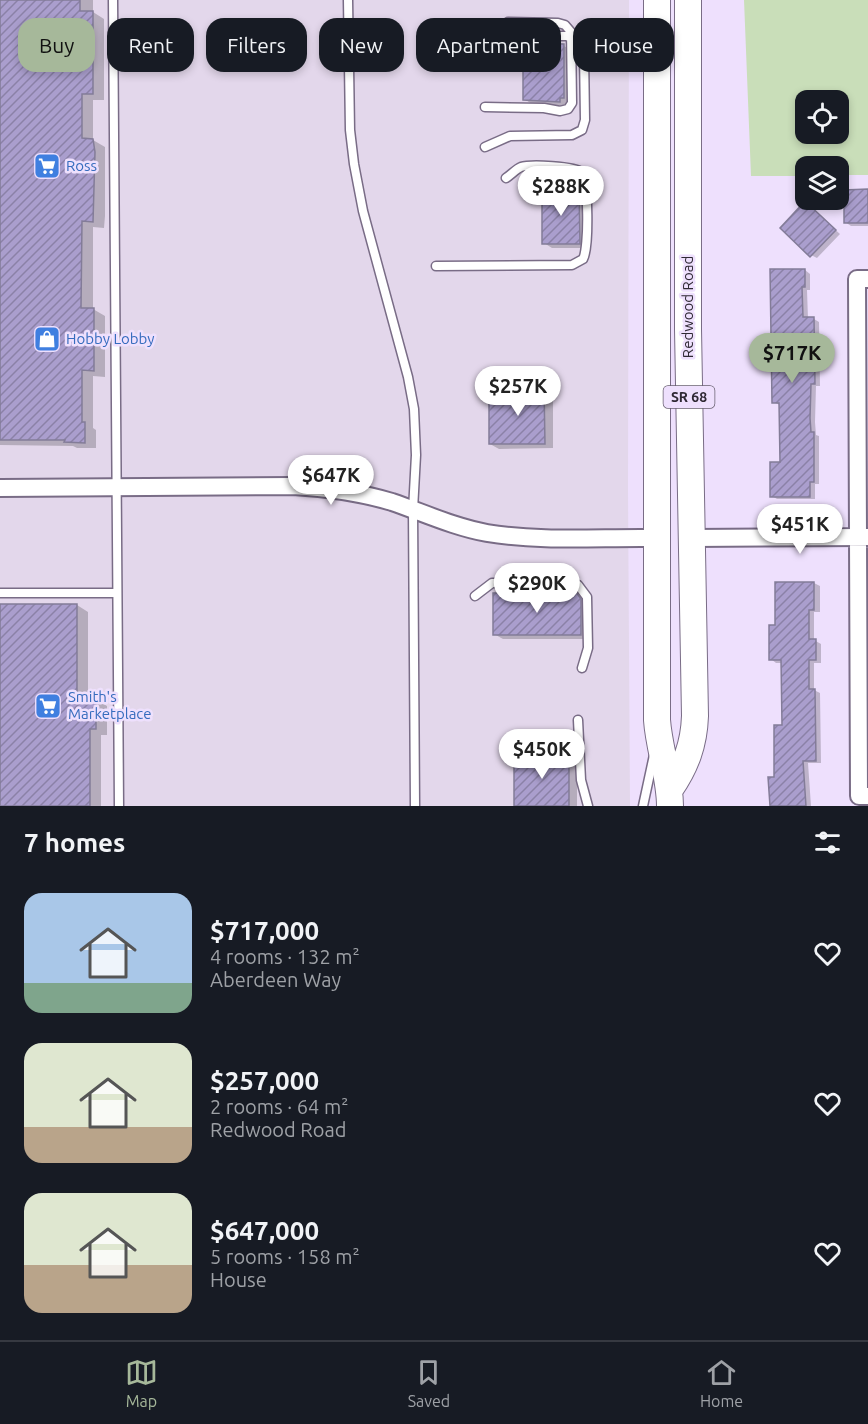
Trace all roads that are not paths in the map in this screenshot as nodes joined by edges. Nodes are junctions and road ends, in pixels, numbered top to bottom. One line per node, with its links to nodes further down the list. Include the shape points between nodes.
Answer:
1 (113, 0): 11 (lane)
2 (348, 0): 13 (lane, via 354,164 361,204 412,393 416,432)
3 (657, 0): 15 (main road, Redwood Road / SR 68)
4 (688, 0): 16 (main road, Redwood Road / SR 68)
5 (571, 38): 5 (lane, via 562,23 508,22 485,41 500,36); 6 (lane, via 572,103 568,109); 7 (lane, via 584,52 582,130 572,135 510,136)
6 (485, 107)
7 (485, 147)
8 (506, 178): 9 (lane, via 522,166 572,167 580,171 586,183 583,259 572,265)
9 (436, 266)
10 (863, 279): 14 (street)
11 (116, 487): 12 (street); 13 (street, via 321,488 371,496); 18 (lane)
12 (0, 488)
13 (413, 510): 15 (street, via 462,527 509,536); 26 (lane)
14 (863, 537): 16 (street); 23 (street)
15 (656, 538): 22 (main road, Redwood Road / SR 68)
16 (692, 538): 24 (main road, Redwood Road / SR 68, via 694,734)
17 (0, 593): 18 (lane)
18 (117, 593): 25 (lane)
19 (475, 596): 20 (lane, via 492,583 578,585 585,592 587,603 588,648)
20 (582, 668)
21 (578, 720): 27 (lane, via 581,780)
22 (658, 737): 24 (main road, Redwood Road / SR 68); 28 (lane)
23 (864, 796)
24 (670, 797)
25 (119, 806)
26 (415, 806)
27 (588, 806)
28 (643, 806)

